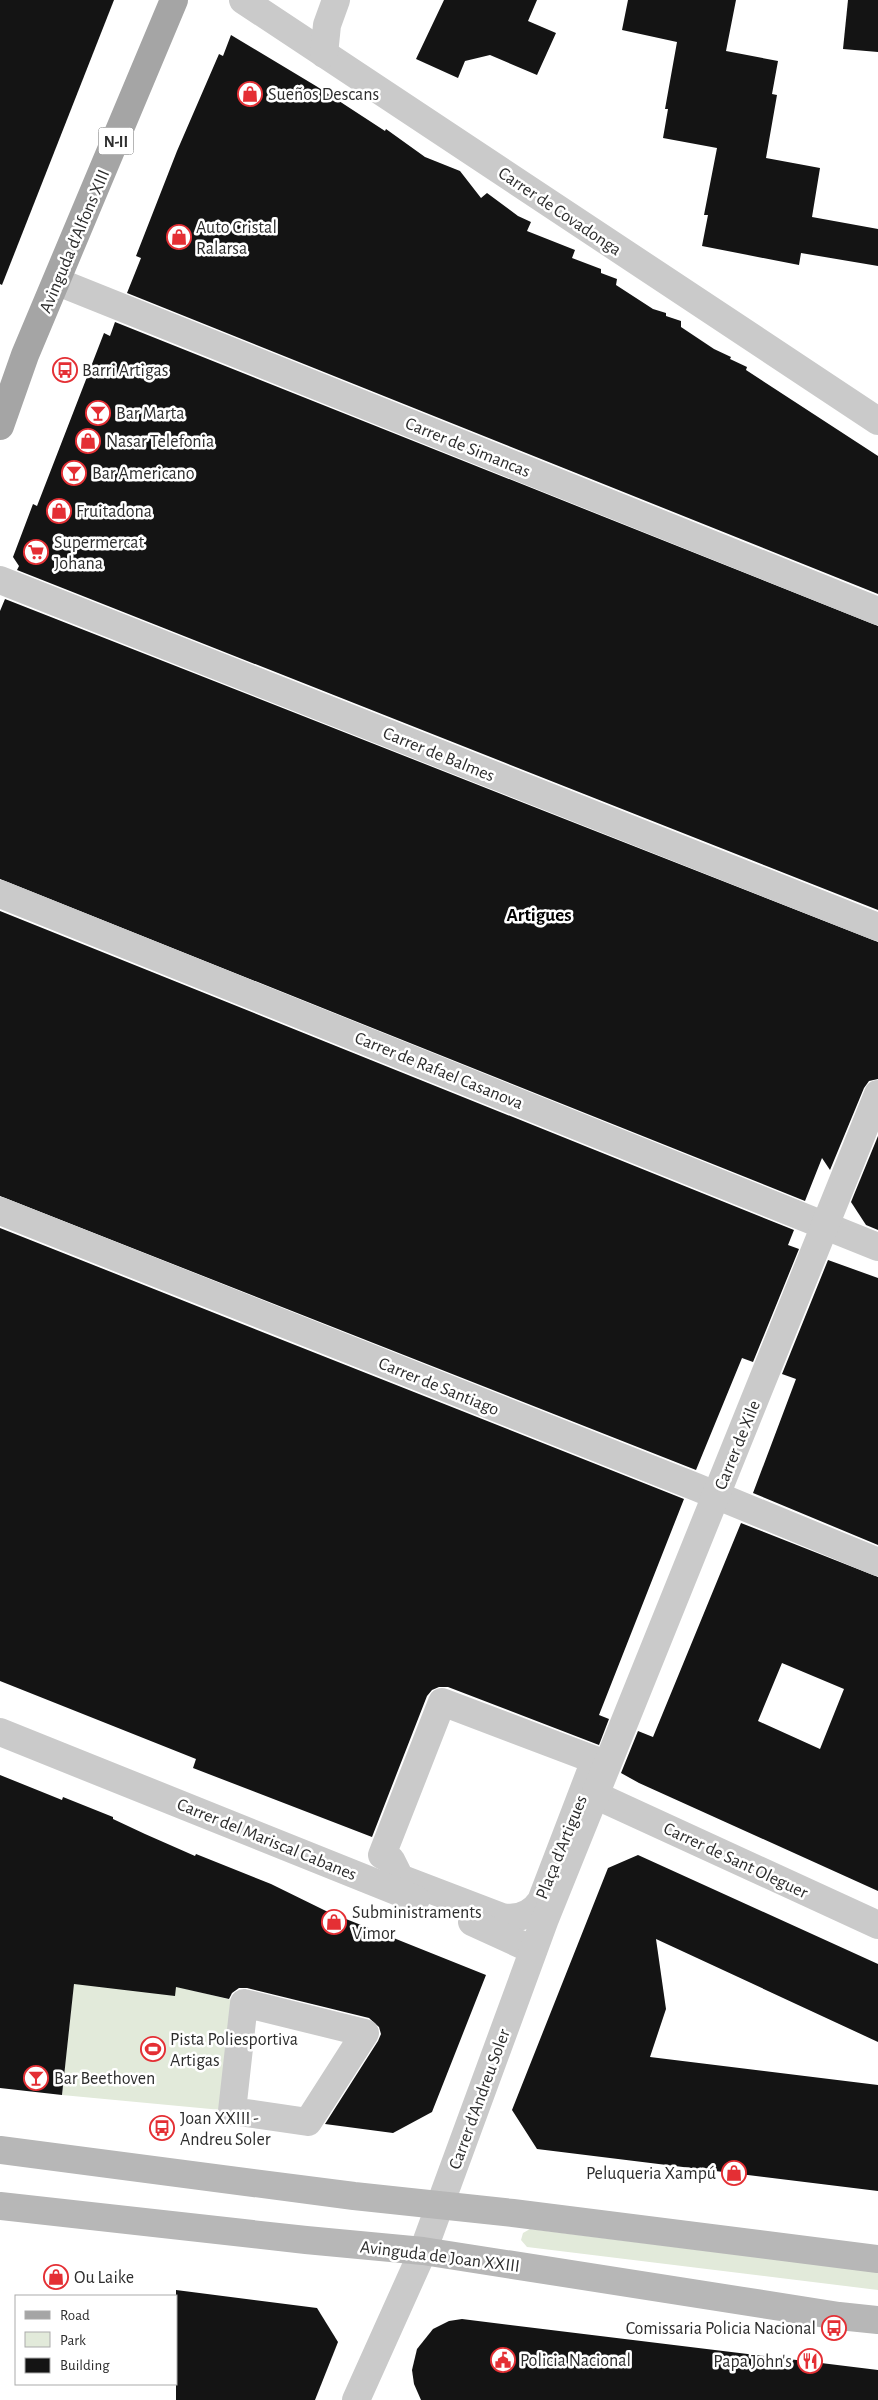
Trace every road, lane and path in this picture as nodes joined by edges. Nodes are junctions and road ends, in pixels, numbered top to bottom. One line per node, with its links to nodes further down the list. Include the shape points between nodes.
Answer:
1 (174, 0): 5 (main road, Avinguda d'Alfons XIII / N-II)
2 (243, 0): 4 (street, Carrer de Covadonga)
3 (336, 0): 4 (street, via 327,26)
4 (324, 54): 6 (street, Carrer de Covadonga)
5 (58, 282): 7 (main road, Avinguda d'Alfons XIII / N-II, via 25,355); 9 (street, Carrer de Simancas)
6 (878, 421)
7 (0, 426)
8 (0, 580): 11 (street, Carrer de Balmes)
9 (878, 611)
10 (0, 894): 14 (street, Carrer de Rafael Casanova)
11 (878, 927)
12 (878, 1094): 14 (street, Carrer de Xile)
13 (0, 1211): 16 (street, Carrer de Santiago)
14 (825, 1226): 15 (street, Carrer de Rafael Casanova); 16 (street, Carrer de Xile)
15 (878, 1246)
16 (717, 1496): 17 (street, Carrer de Santiago); 20 (street, Carrer de Xile)
17 (878, 1562)
18 (442, 1702): 18 (street, Plaça d'Artigues, via 382,1855 391,1860 400,1878 502,1917 520,1917 536,1908 540,1901 595,1760)
19 (0, 1732): 22 (street, Carrer del Mariscal Cabanes, via 481,1925)
20 (595, 1795): 21 (street, Carrer de Sant Oleguer); 22 (street, Carrer d'Andreu Soler)
21 (878, 1925)
22 (533, 1950): 26 (street, Carrer d'Andreu Soler)
23 (308, 2122): 23 (street, via 365,2033 244,2003 232,2111)
24 (0, 2150): 26 (street)
25 (0, 2206): 27 (street, Avinguda de Joan XXIII)
26 (440, 2207): 27 (street, Carrer d'Andreu Soler); 28 (street)
27 (424, 2251): 29 (street, Avinguda de Joan XXIII); 30 (street, Carrer d'Andreu Soler)
28 (878, 2258)
29 (878, 2320)
30 (356, 2400)

